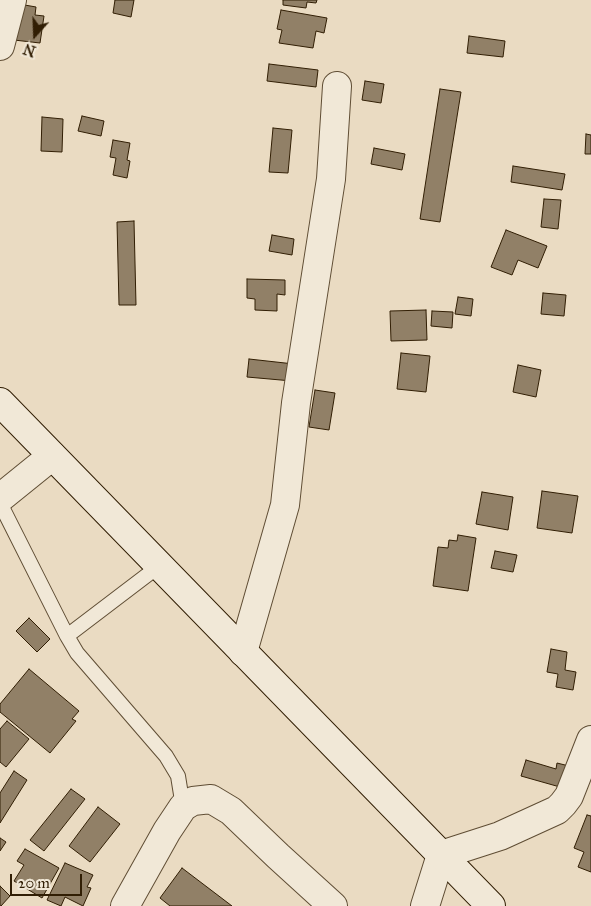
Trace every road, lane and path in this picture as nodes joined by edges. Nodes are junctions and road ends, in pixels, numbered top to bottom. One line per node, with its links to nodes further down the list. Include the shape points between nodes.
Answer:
1 (12, 0): 2 (street)
2 (0, 46)
3 (337, 86): 10 (street, via 331,178 296,402 285,505)
4 (0, 402): 5 (street)
5 (52, 456): 6 (street); 8 (street)
6 (0, 498)
7 (0, 503): 9 (lane)
8 (159, 566): 9 (lane); 10 (street)
9 (67, 636): 12 (lane, via 77,653 166,756 178,776)
10 (243, 652): 13 (street)
11 (591, 740): 13 (street, via 569,796 557,810 500,836)
12 (183, 807): 14 (street); 15 (street, via 193,801 211,799 231,811)
13 (442, 855): 16 (street); 17 (street)
14 (125, 906)
15 (333, 906)
16 (424, 906)
17 (491, 906)

